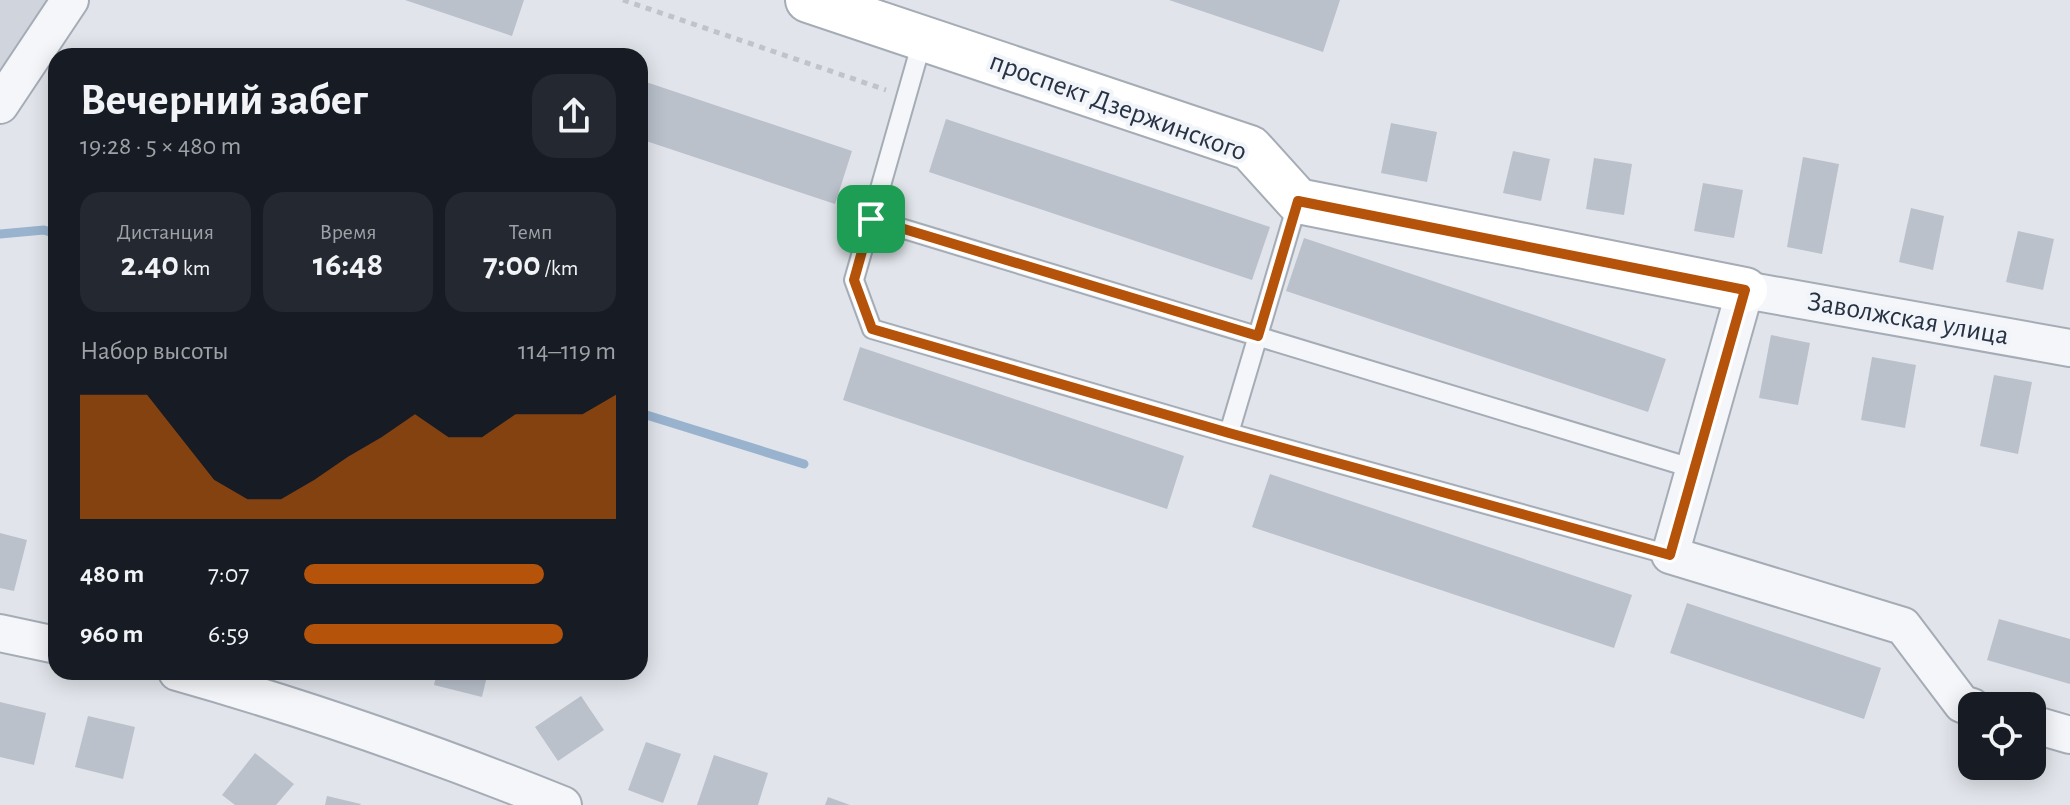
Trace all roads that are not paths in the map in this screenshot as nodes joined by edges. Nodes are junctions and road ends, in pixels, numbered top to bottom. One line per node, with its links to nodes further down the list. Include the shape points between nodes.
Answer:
1 (70, 0): 4 (street)
2 (808, 0): 3 (street, проспект Дзержинского)
3 (923, 38): 5 (street, проспект Дзержинского, via 1250,148); 6 (lane)
4 (0, 105)
5 (1298, 201): 7 (street); 8 (lane)
6 (871, 219): 8 (lane); 10 (lane, via 854,280 872,329)
7 (1745, 290): 9 (street, Заволжская улица); 11 (street)
8 (1258, 336): 10 (lane); 11 (lane)
9 (2070, 348)
10 (1229, 433): 12 (lane)
11 (1695, 469): 12 (street)
12 (1670, 555): 16 (street, via 1903,626)
13 (0, 633): 14 (street)
14 (48, 643)
15 (205, 680): 19 (street, via 469,767)
16 (1958, 699)
17 (2046, 728): 18 (street)
18 (2070, 735)
19 (563, 805)

